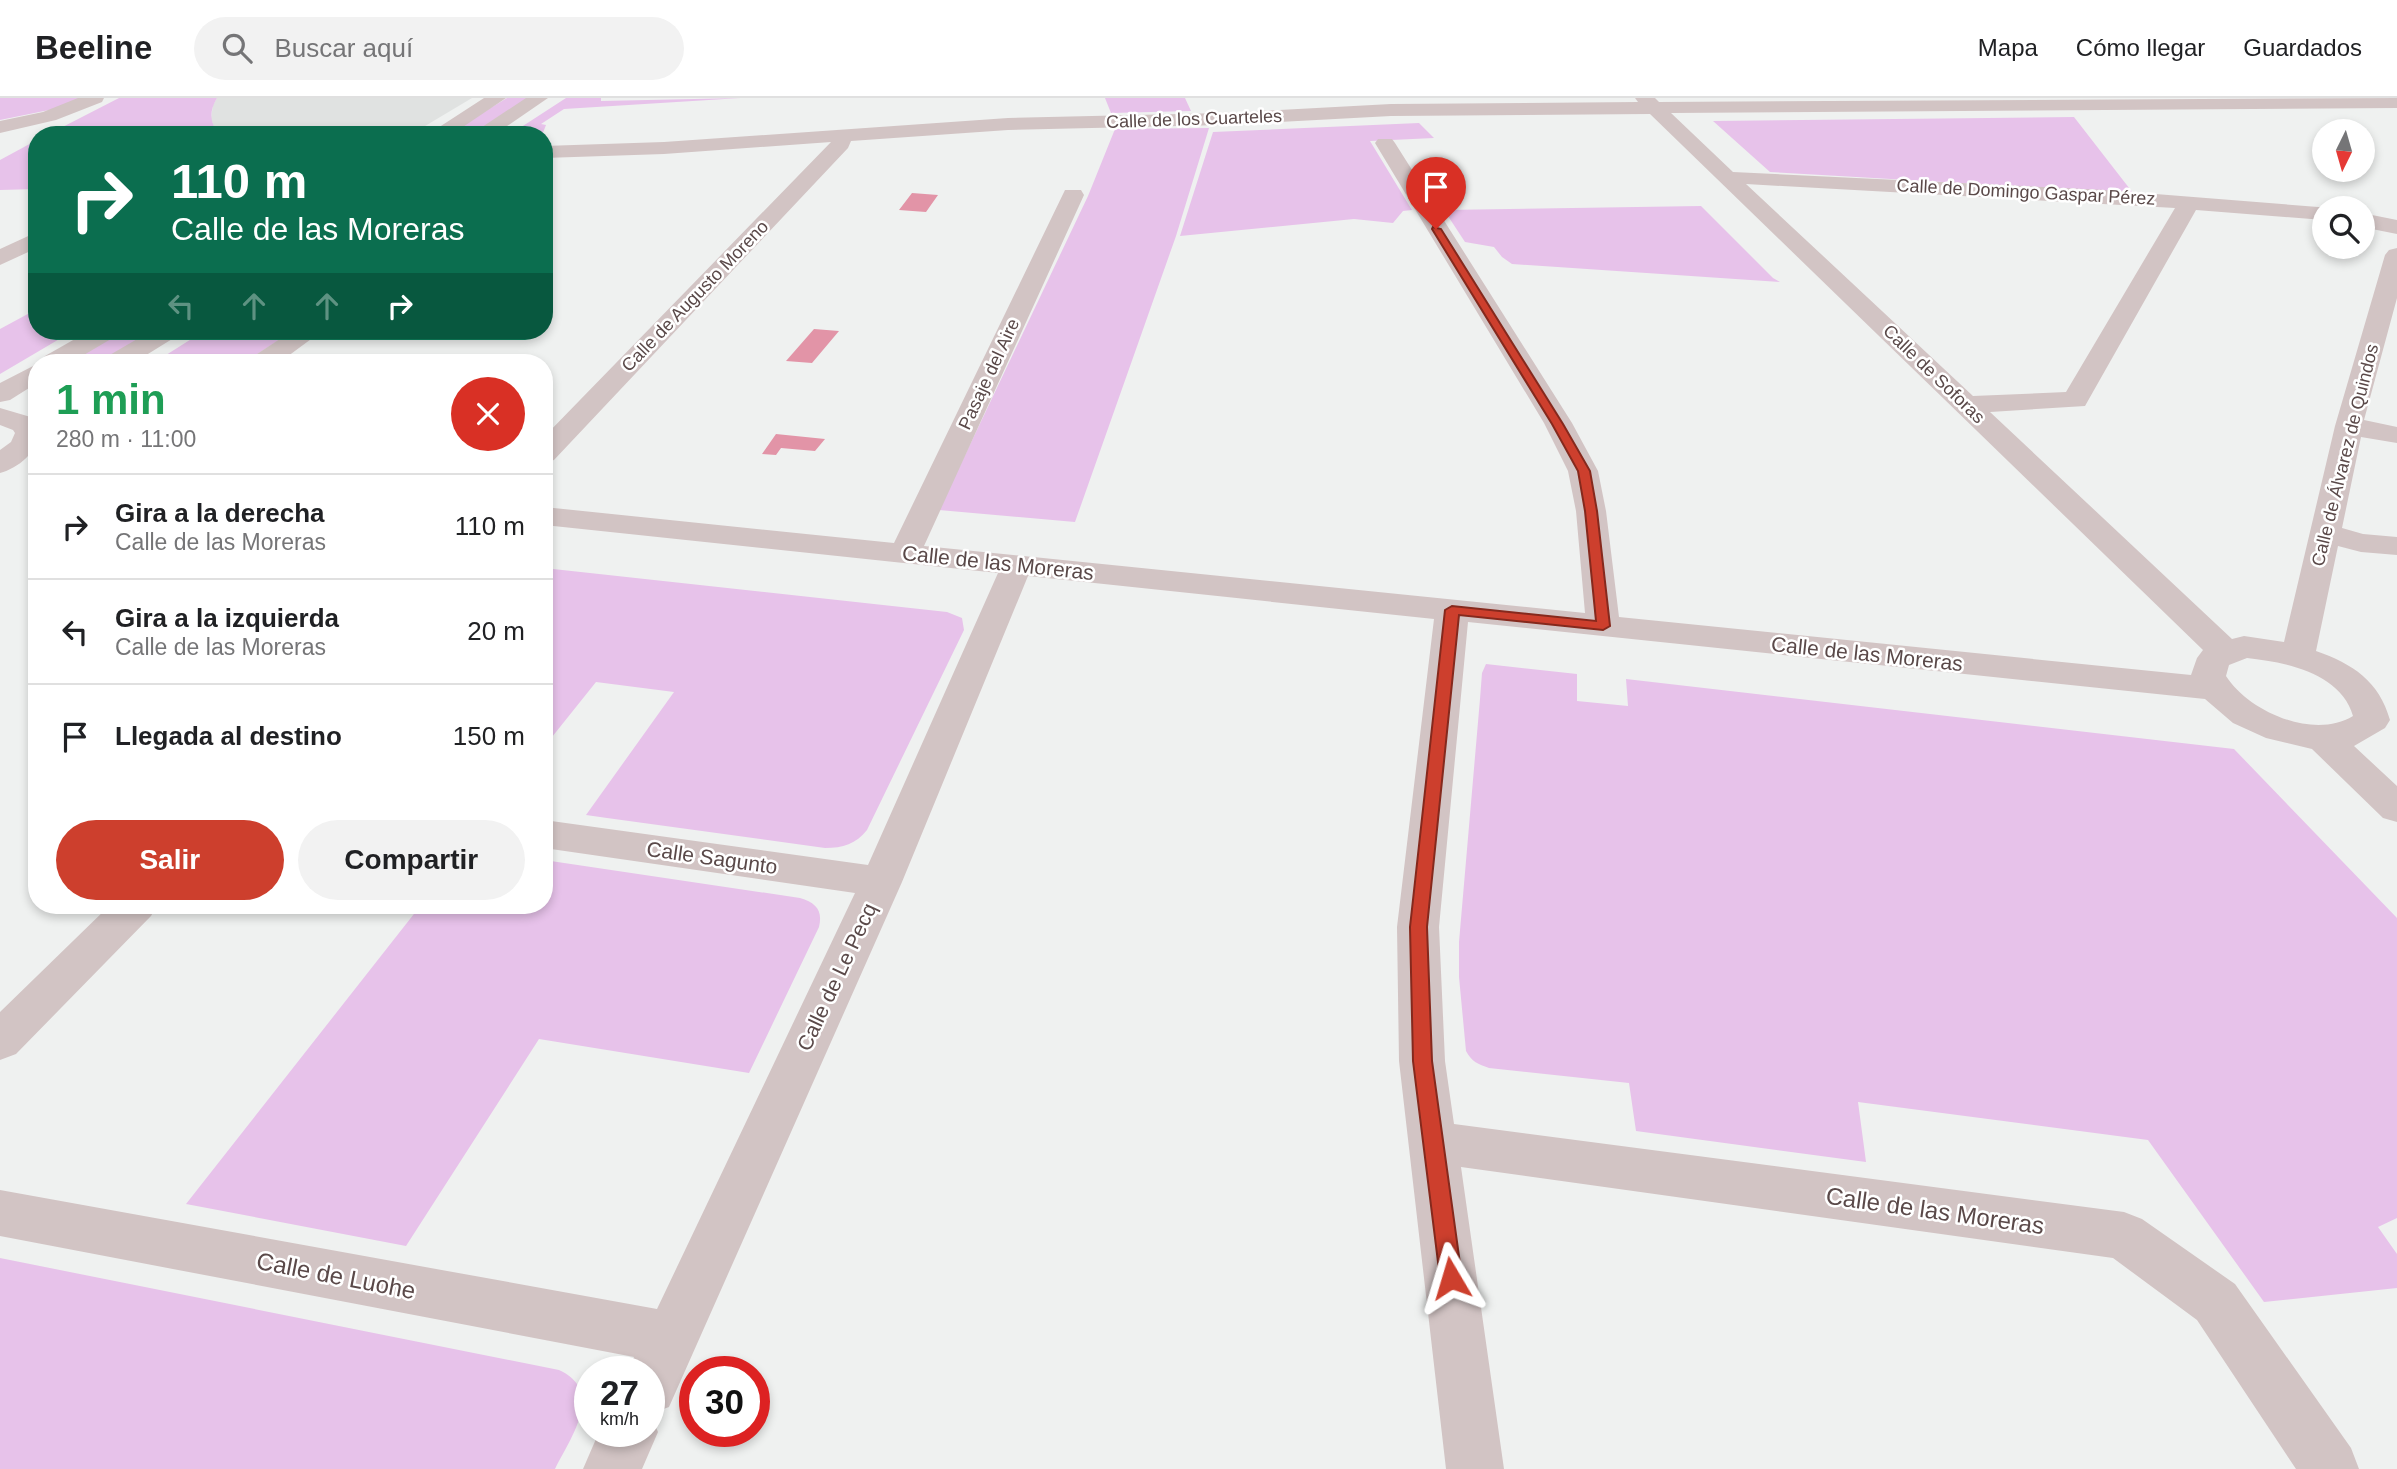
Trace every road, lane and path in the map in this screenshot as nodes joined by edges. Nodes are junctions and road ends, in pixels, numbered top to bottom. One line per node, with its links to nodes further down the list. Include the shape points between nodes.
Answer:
1 (95, 98): 13 (street)
2 (497, 98): 11 (street)
3 (539, 98): 12 (street)
4 (2108, 98): 10 (street)
5 (2014, 101): 8 (street, Calle de los Cuarteles); 10 (street, Calle de los Cuarteles)
6 (2397, 102): 10 (street, Calle de los Cuarteles)
7 (1649, 103): 8 (street, Calle de los Cuarteles); 9 (street, Calle de los Cuarteles); 19 (street, Calle de Soforas)
8 (1691, 103)
9 (1387, 104): 14 (street, Calle de los Cuarteles, via 1222,119 1007,116)
10 (2131, 104)
11 (452, 126)
12 (494, 126)
13 (0, 127)
14 (841, 136): 16 (street, Calle de los Cuarteles); 43 (street, Calle de Augusto Moreno, via 841,144)
15 (1385, 143): 52 (street, via 1584,471)
16 (664, 148): 17 (street, Calle de los Cuarteles); 18 (street, Calle de los Cuarteles)
17 (553, 152)
18 (553, 163)
19 (1727, 178): 21 (street, Calle de Domingo Gaspar Pérez); 39 (street, Calle de Soforas)
20 (1073, 195): 49 (street, Pasaje del Aire)
21 (2105, 196): 22 (street, Calle de Domingo Gaspar Pérez); 26 (street)
22 (2189, 203): 23 (street, Calle de Domingo Gaspar Pérez); 26 (street)
23 (2312, 212)
24 (2375, 223): 25 (street)
25 (2397, 227)
26 (2169, 237): 39 (street, via 2075,400)
27 (28, 244): 29 (street)
28 (2397, 255): 33 (street, Calle de Álvarez de Quindos)
29 (0, 258)
30 (92, 340): 34 (street)
31 (153, 340): 35 (street)
32 (296, 340): 36 (street)
33 (2385, 341): 40 (street, Calle de Álvarez de Quindos)
34 (68, 354)
35 (130, 354)
36 (276, 354)
37 (28, 377): 38 (street)
38 (0, 394)
39 (1967, 405): 53 (street, Calle de Soforas)
40 (2349, 426): 42 (street); 47 (street, Calle de Álvarez de Quindos)
41 (28, 435): 44 (street)
42 (2397, 435)
43 (553, 445)
44 (4, 462): 45 (street)
45 (28, 463)
46 (553, 517): 49 (street, Calle de las Moreras)
47 (2325, 533): 48 (street); 54 (street, Calle de Álvarez de Quindos)
48 (2397, 546)
49 (905, 553): 50 (street, Calle de las Moreras)
50 (1017, 565): 51 (street, Calle de las Moreras); 60 (street, Calle de Le Pecq)
51 (1452, 610): 52 (street, Calle de las Moreras); 63 (street, via 1418,927 1422,1061)
52 (1603, 626): 55 (street, Calle de las Moreras)
53 (2224, 651): 54 (street, via 2244,647); 55 (street, via 2207,666)
54 (2298, 656): 56 (street, via 2344,678)
55 (2214, 690): 57 (street, via 2228,704 2272,727)
56 (2384, 708): 57 (street, via 2363,731)
57 (2323, 738): 58 (street)
58 (2397, 808)
59 (553, 835): 60 (street, Calle Sagunto)
60 (881, 882): 65 (street, Calle de Le Pecq)
61 (127, 914): 62 (street)
62 (0, 1041)
63 (1433, 1142): 69 (street); 70 (street, Calle de las Moreras, via 2124,1236 2216,1302)
64 (0, 1213): 65 (street, Calle de Luohe)
65 (671, 1338): 66 (street, Calle de Le Pecq)
66 (663, 1356)
67 (622, 1447): 68 (street)
68 (612, 1469)
69 (1475, 1469)
70 (2330, 1469)

